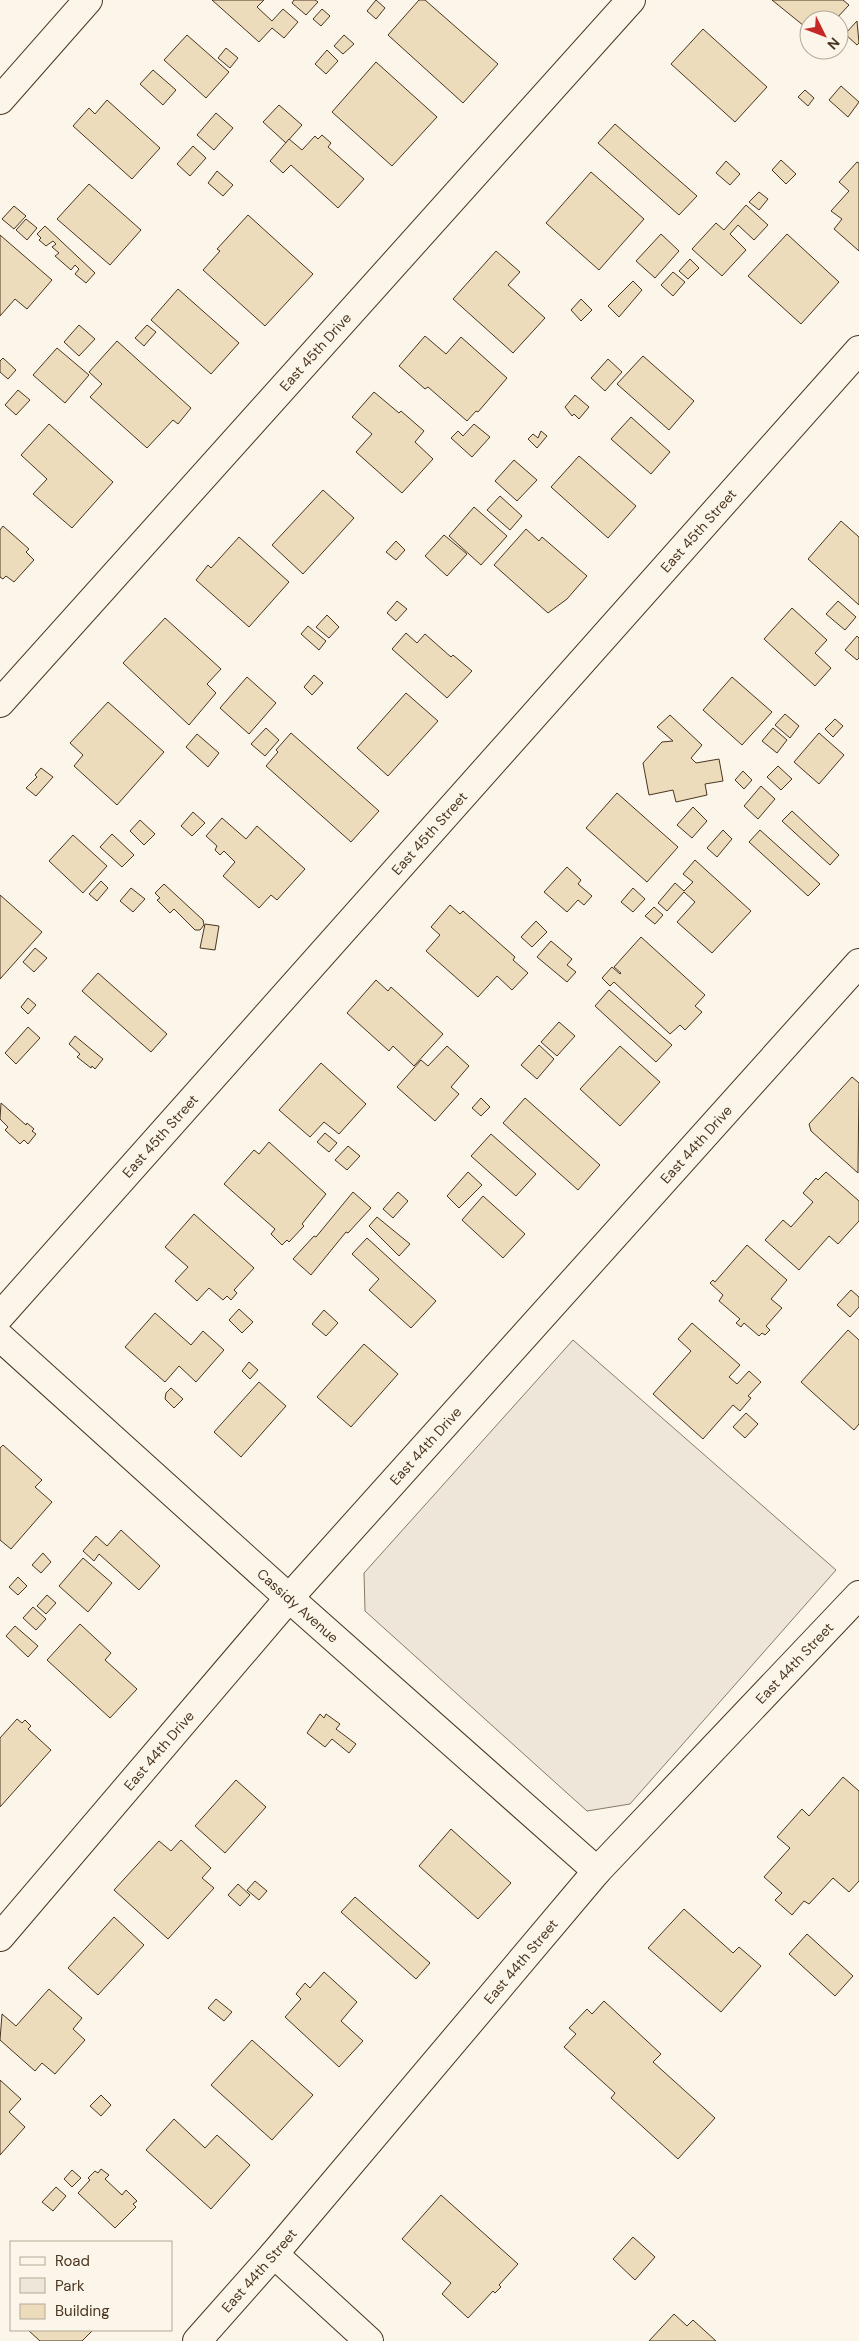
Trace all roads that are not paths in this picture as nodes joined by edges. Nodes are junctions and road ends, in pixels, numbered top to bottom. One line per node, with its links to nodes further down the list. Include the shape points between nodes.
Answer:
1 (88, 0): 3 (street)
2 (630, 0): 5 (street, East 45th Drive)
3 (0, 100)
4 (859, 350): 7 (street, East 45th Street)
5 (0, 703)
6 (859, 963): 10 (street, East 44th Drive)
7 (0, 1316)
8 (0, 1337): 10 (street, Cassidy Avenue)
9 (859, 1595): 11 (street, East 44th Street)
10 (289, 1598): 11 (street, Cassidy Avenue); 12 (street, East 44th Drive)
11 (597, 1871): 13 (street, East 44th Street)
12 (0, 1937)
13 (274, 2254): 14 (street, East 44th Street); 15 (street)
14 (197, 2341)
15 (369, 2341)

